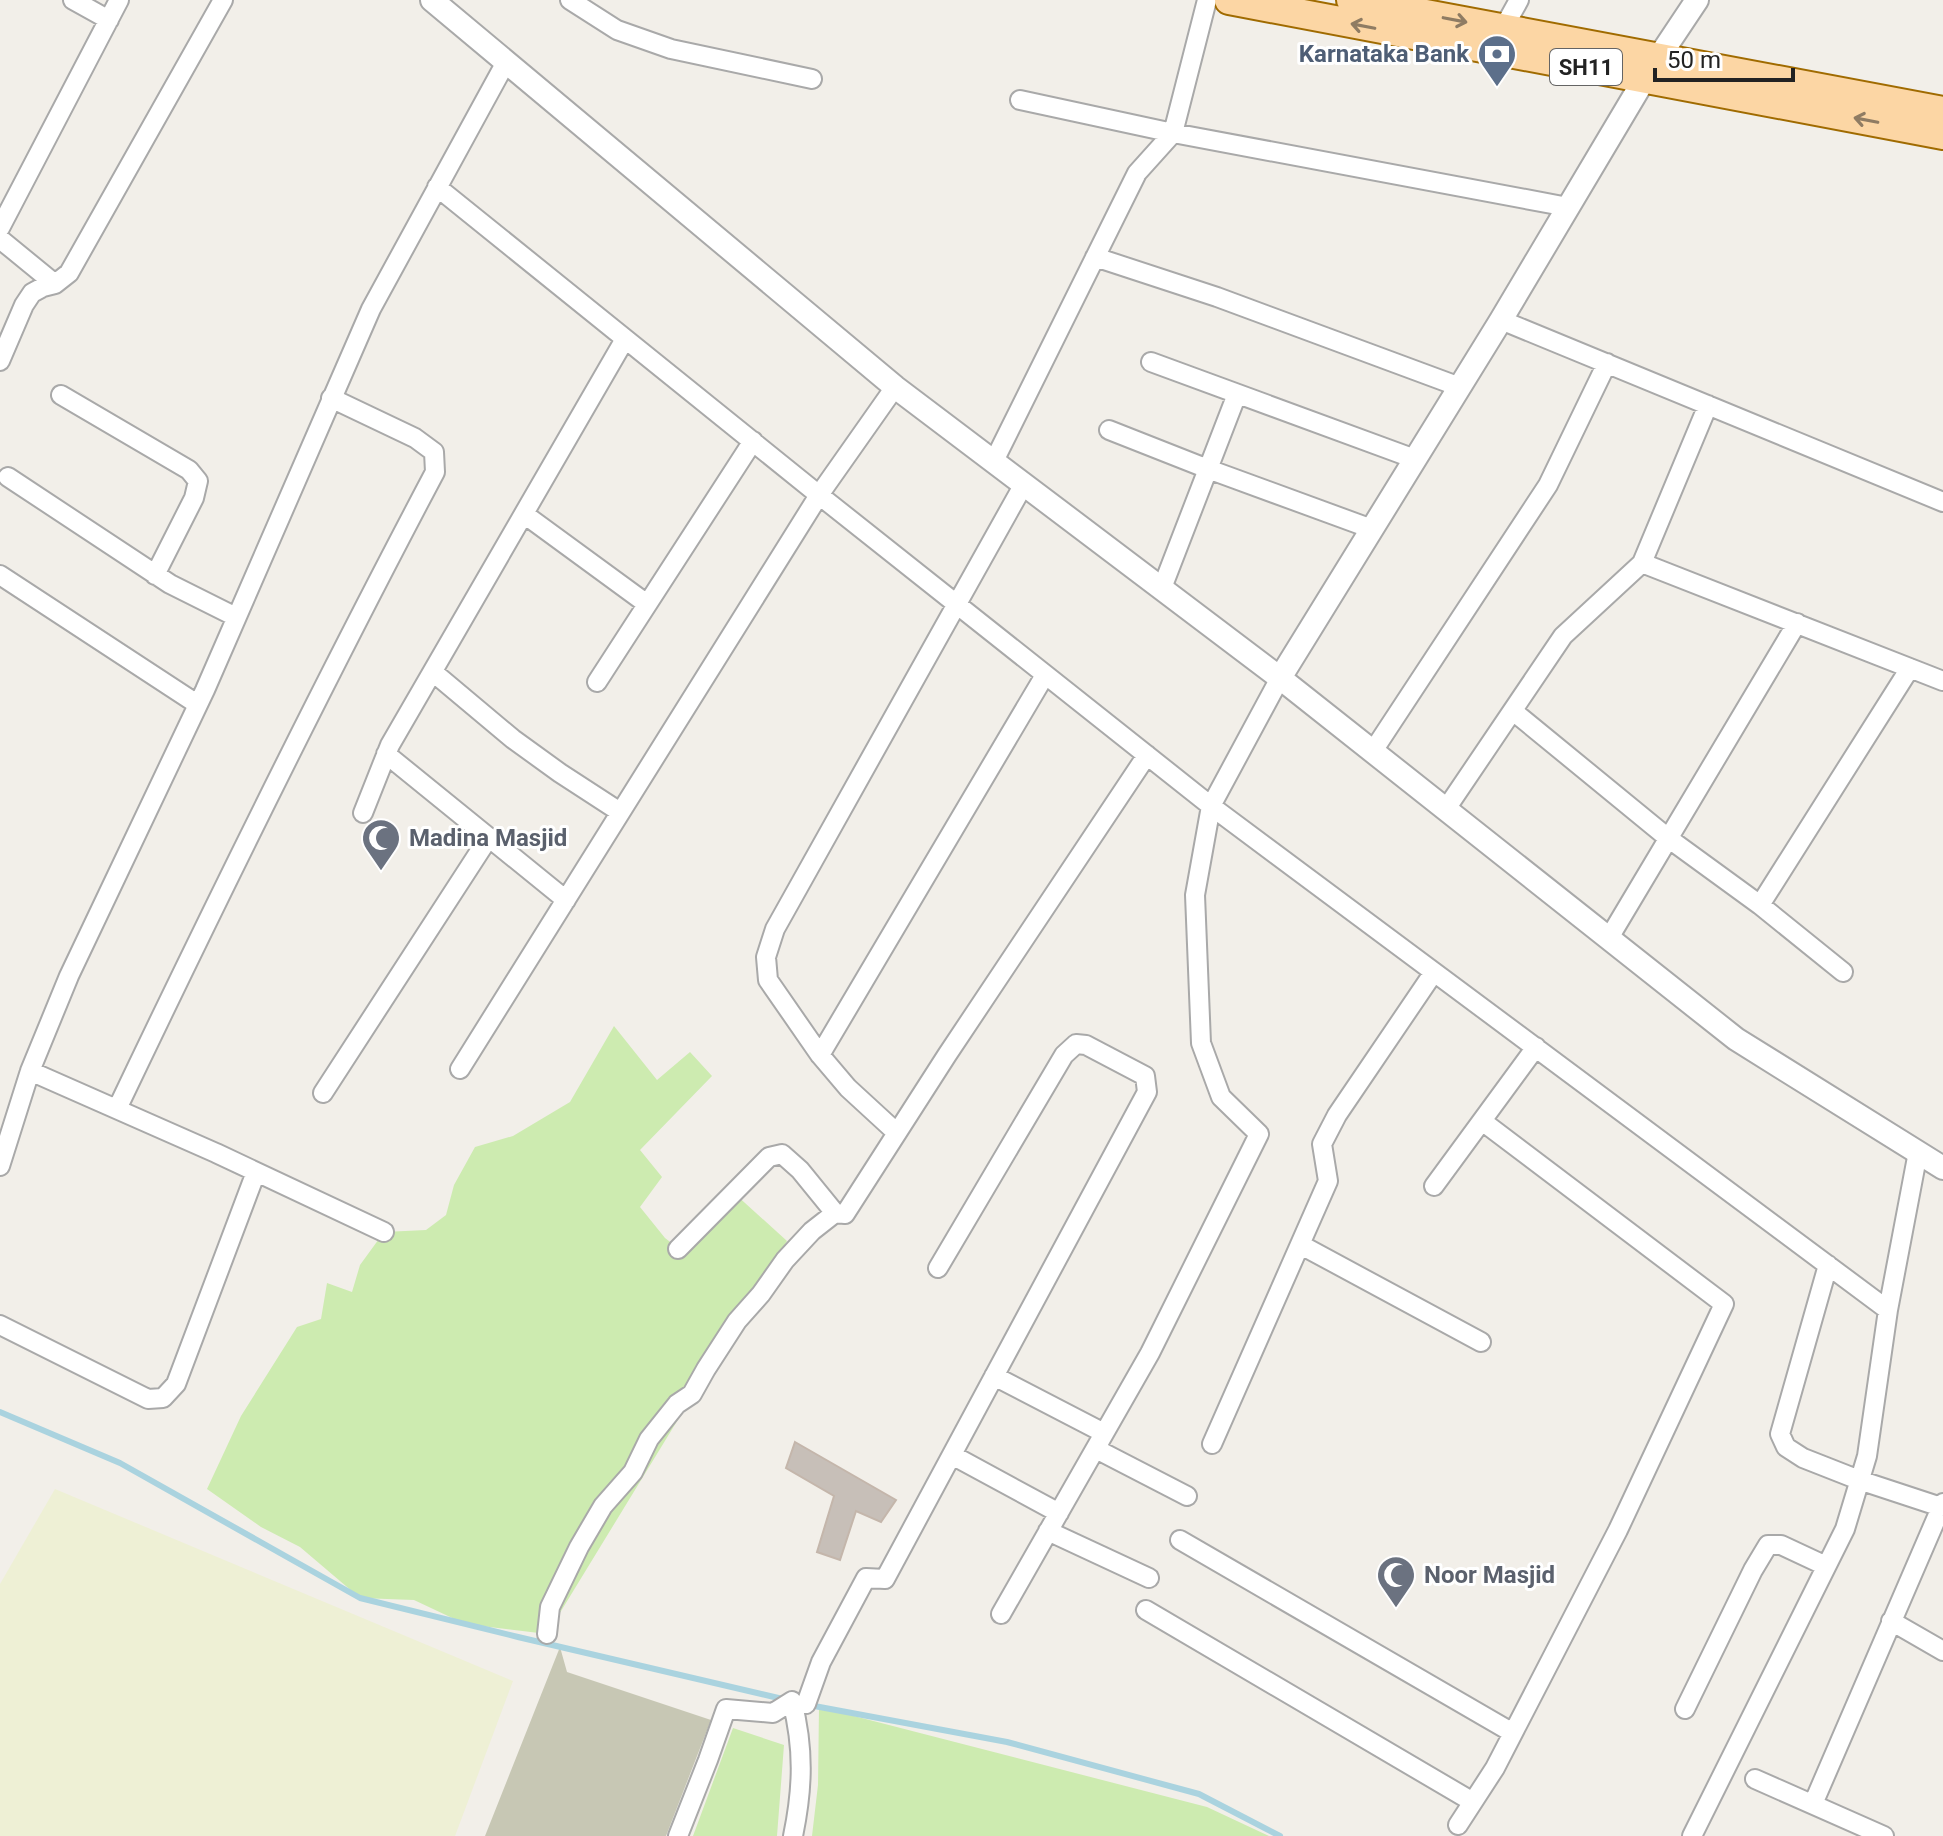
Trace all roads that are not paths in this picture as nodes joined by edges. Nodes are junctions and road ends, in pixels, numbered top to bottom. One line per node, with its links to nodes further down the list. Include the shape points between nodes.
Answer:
1 (73, 0): 11 (street)
2 (119, 0): 11 (street)
3 (223, 0): 25 (street, via 69,273)
4 (432, 0): 13 (street)
5 (570, 0): 15 (street, via 617,30 671,49)
6 (1207, 0): 18 (street)
7 (1229, 0): 12 (main road, SH11, one-way to 7)
8 (1351, 0): 12 (main road, SH11, one-way to 12)
9 (1519, 0): 12 (street)
10 (1697, 0): 14 (street)
11 (109, 20): 22 (street)
12 (1497, 39): 14 (main road, SH11)
13 (506, 62): 20 (street); 31 (street)
14 (1652, 67): 17 (main road, SH11); 19 (main road, SH11, one-way to 14); 21 (street)
15 (812, 79)
16 (1020, 100): 18 (street)
17 (1943, 111)
18 (1173, 133): 21 (street); 24 (street, via 1137,173)
19 (1943, 135)
20 (437, 187): 27 (street); 35 (street, via 371,309)
21 (1568, 207): 26 (street)
22 (0, 228)
23 (0, 239): 25 (street)
24 (1095, 257): 32 (street); 40 (street)
25 (55, 284): 28 (street, via 32,293)
26 (1501, 320): 30 (street); 32 (street)
27 (625, 339): 38 (street); 46 (street)
28 (0, 361)
29 (1151, 362): 33 (street)
30 (1607, 363): 36 (street); 64 (street, via 1548,485)
31 (895, 387): 40 (street); 44 (street)
32 (1460, 387): 39 (street)
33 (1237, 394): 39 (street); 41 (street)
34 (61, 395): 50 (street, via 189,470 198,481)
35 (331, 398): 54 (street); 83 (street, via 415,438 434,452 435,472 348,636)
36 (1708, 405): 45 (street); 48 (street)
37 (1109, 430): 41 (street)
38 (753, 441): 44 (street); 52 (street)
39 (1415, 459): 47 (street)
40 (994, 461): 43 (street)
41 (1208, 469): 47 (street); 51 (street)
42 (8, 477): 50 (street)
43 (1024, 484): 51 (street); 53 (street)
44 (819, 495): 53 (street); 69 (street)
45 (1943, 502)
46 (524, 514): 52 (street); 57 (street)
47 (1372, 529): 59 (street)
48 (1642, 563): 55 (street); 63 (street, via 1563,636)
49 (0, 575): 62 (street)
50 (155, 575): 54 (street)
51 (1162, 588): 59 (street)
52 (647, 604): 61 (street)
53 (957, 604): 58 (street); 79 (street, via 775,929 766,957 768,980)
54 (236, 617): 62 (street)
55 (1797, 623): 56 (street); 72 (street)
56 (1910, 668): 60 (street); 74 (street)
57 (433, 672): 65 (street); 69 (street, via 513,739)
58 (1045, 675): 66 (street); 79 (street)
59 (1280, 678): 64 (street); 67 (street)
60 (1943, 681)
61 (597, 682)
62 (197, 704): 81 (street)
63 (1513, 711): 68 (street); 72 (street)
64 (1373, 751): 68 (street)
65 (386, 754): 70 (street); 71 (street)
66 (1147, 755): 67 (street); 85 (street)
67 (1211, 806): 76 (street); 101 (street, via 1195,895 1201,1043 1221,1097 1259,1134)
68 (1446, 809): 75 (street)
69 (620, 812): 73 (street)
70 (363, 813)
71 (489, 837): 73 (street); 82 (street)
72 (1668, 838): 74 (street); 75 (street)
73 (566, 900): 80 (street)
74 (1760, 905): 77 (street)
75 (1609, 938): 86 (street, via 1736,1039)
76 (1434, 972): 78 (street); 93 (street, via 1322,1144 1328,1181)
77 (1843, 972)
78 (1536, 1047): 84 (street); 95 (street)
79 (820, 1055): 85 (street)
80 (460, 1069)
81 (30, 1071): 83 (street); 87 (street)
82 (323, 1093)
83 (117, 1109): 89 (street)
84 (1482, 1121): 90 (street); 119 (street, via 1724,1304 1618,1530)
85 (897, 1133): 91 (street, via 845,1214)
86 (1918, 1152): 88 (street); 97 (street)
87 (0, 1166)
88 (1943, 1168)
89 (256, 1172): 92 (street); 98 (street, via 176,1384 163,1398 148,1399)
90 (1434, 1186)
91 (835, 1213): 94 (street, via 782,1154 769,1157); 115 (street, via 785,1260 737,1321 692,1394 649,1439 633,1472 603,1506 550,1607)
92 (384, 1232)
93 (1301, 1245): 99 (street); 102 (street)
94 (678, 1249)
95 (1828, 1265): 97 (street); 104 (street, via 1780,1434 1786,1447 1803,1458)
96 (938, 1268): 100 (street, via 1064,1055 1076,1044 1086,1045 1145,1076 1147,1092)
97 (1888, 1310): 104 (street)
98 (0, 1325)
99 (1481, 1342)
100 (994, 1376): 101 (street); 103 (street)
101 (1100, 1441): 105 (street); 107 (street)
102 (1212, 1444)
103 (952, 1455): 107 (street); 117 (street, via 885,1579 866,1578 821,1662)
104 (1859, 1480): 106 (street); 110 (street, via 1845,1529)
105 (1187, 1496)
106 (1942, 1505): 114 (street)
107 (1059, 1513): 108 (street)
108 (1048, 1531): 111 (street); 113 (street)
109 (1180, 1540): 119 (street)
110 (1826, 1566): 118 (street, via 1781,1545 1768,1545); 126 (street)
111 (1149, 1578)
112 (1146, 1610): 121 (street)
113 (1001, 1614)
114 (1891, 1621): 116 (street); 122 (street)
115 (547, 1634)
116 (1943, 1651)
117 (806, 1704)
118 (1685, 1709)
119 (1513, 1733): 121 (street)
120 (1755, 1779): 122 (street)
121 (1473, 1802): 123 (street)
122 (1813, 1804): 127 (street)
123 (1458, 1825)
124 (678, 1836): 125 (street, via 726,1709 773,1713 792,1701 802,1755)
125 (793, 1836)
126 (1692, 1836)
127 (1884, 1836)

